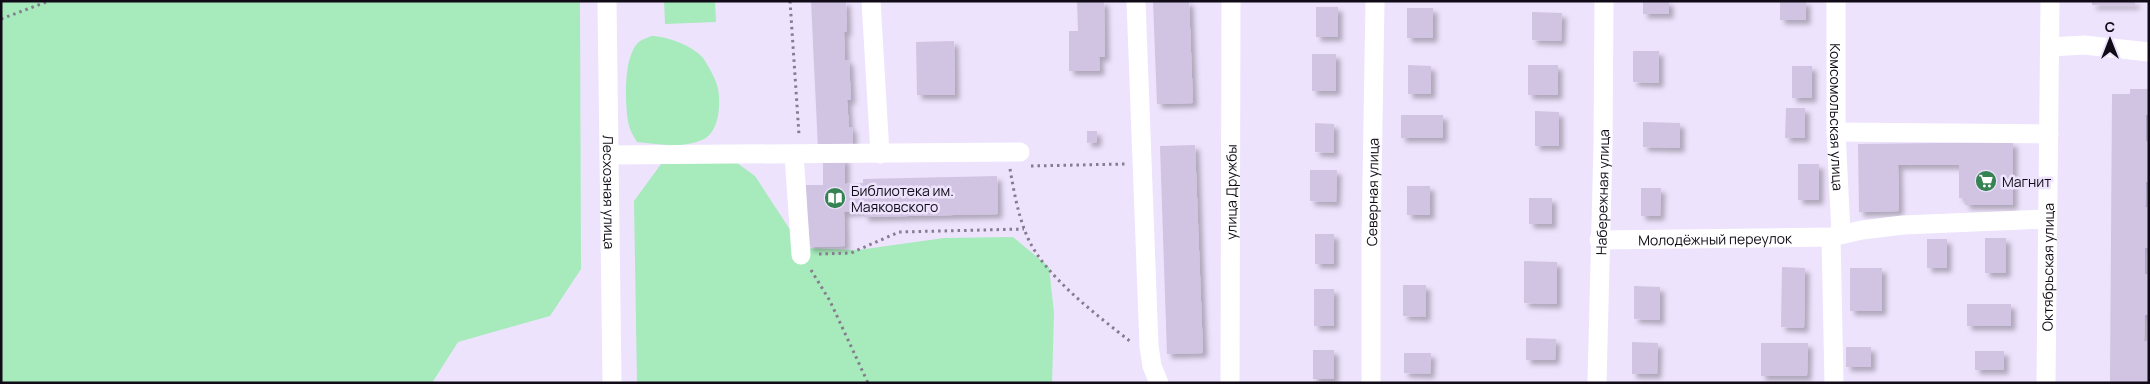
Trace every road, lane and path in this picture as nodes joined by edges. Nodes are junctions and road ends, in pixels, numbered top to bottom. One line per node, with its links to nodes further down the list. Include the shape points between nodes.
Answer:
1 (49, 1): 11 (path)
2 (607, 1): 16 (street, Лесхозная улица)
3 (790, 1): 18 (path)
4 (871, 1): 17 (street)
5 (1136, 1): 20 (street)
6 (1230, 1): 30 (street, улица Дружбы)
7 (1375, 1): 31 (street, Северная улица)
8 (1604, 1): 24 (street, Набережная улица)
9 (1836, 1): 14 (street, Комсомольская улица)
10 (2050, 1): 12 (street, Октябрьская улица)
11 (1, 18)
12 (2050, 47): 13 (street, via 2084,45); 15 (street, Октябрьская улица)
13 (2149, 52)
14 (1836, 132): 15 (street); 23 (street, Комсомольская улица)
15 (2049, 134): 21 (street, Октябрьская улица)
16 (609, 154): 18 (street); 27 (street, Лесхозная улица)
17 (880, 154): 18 (street); 19 (street)
18 (797, 155): 25 (street)
19 (1023, 161): 20 (path); 22 (path, via 1010,166)
20 (1142, 164): 26 (street)
21 (2047, 219): 23 (street, Молодёжный переулок, via 1903,225); 34 (street, Октябрьская улица)
22 (1024, 229): 25 (path, via 899,232 851,254); 26 (path, via 1044,265 1097,315)
23 (1836, 235): 24 (street, Молодёжный переулок); 33 (street, Комсомольская улица)
24 (1599, 240): 32 (street, Набережная улица)
25 (801, 255): 28 (path, via 830,301)
26 (1151, 357): 29 (street)
27 (612, 383)
28 (868, 383)
29 (1158, 383)
30 (1230, 383)
31 (1371, 383)
32 (1597, 383)
33 (1834, 383)
34 (2046, 383)

